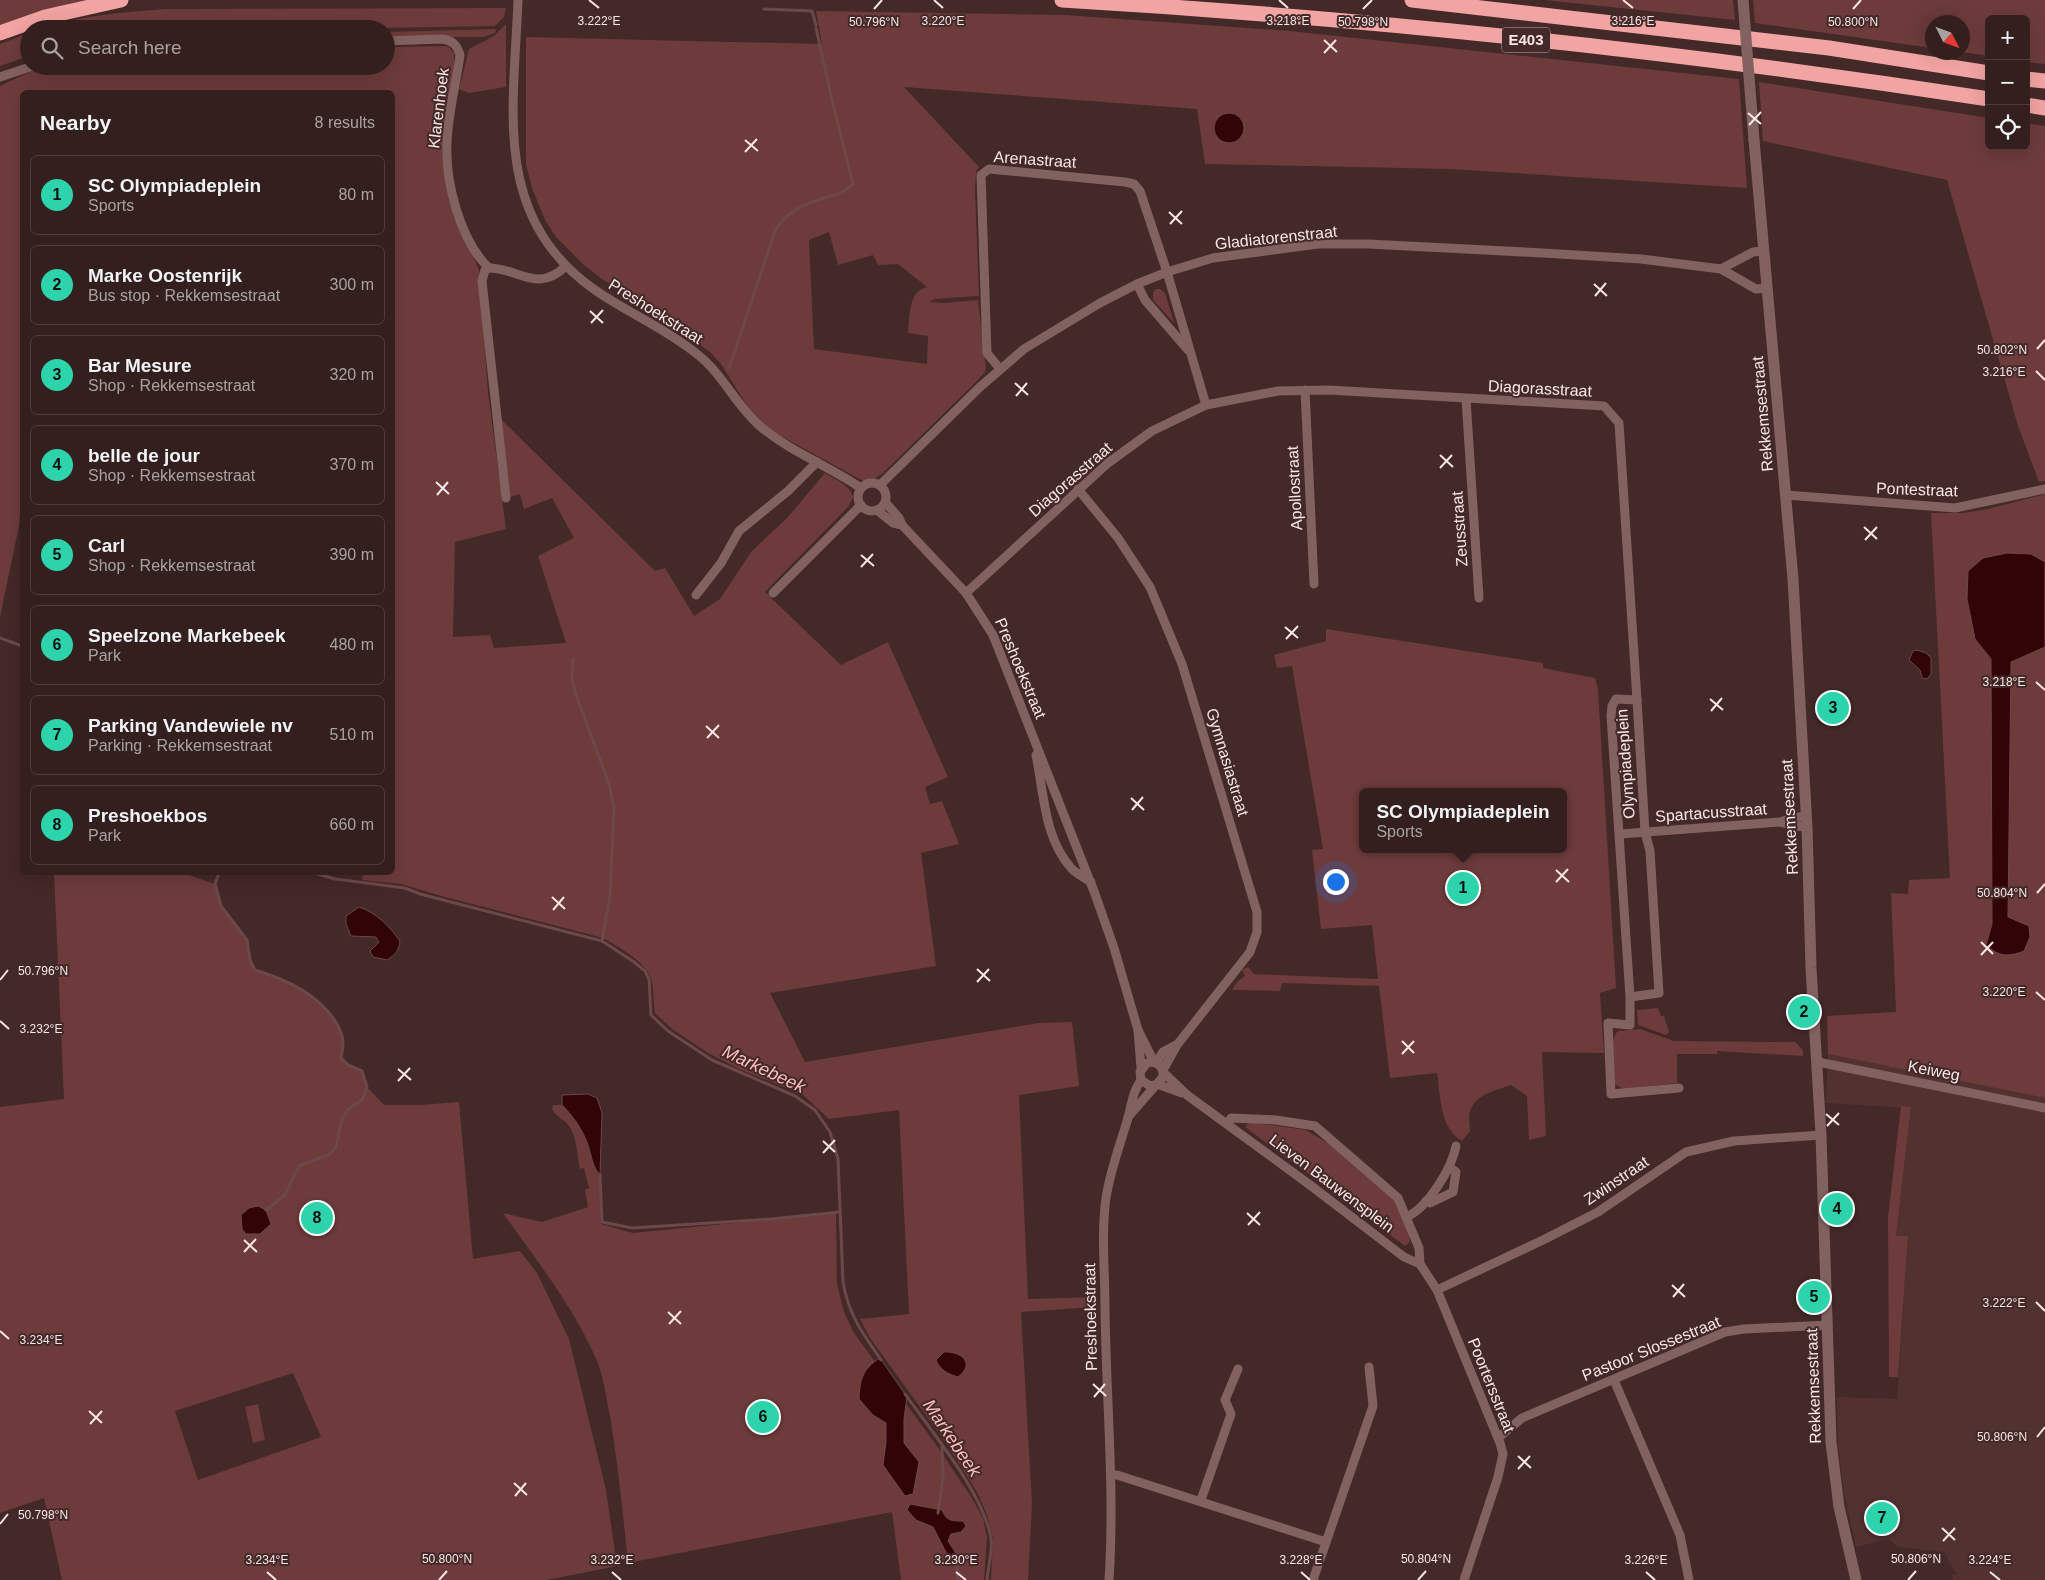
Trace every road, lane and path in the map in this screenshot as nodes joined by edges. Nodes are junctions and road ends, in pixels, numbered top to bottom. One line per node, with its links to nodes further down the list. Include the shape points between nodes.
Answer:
1 (122, 0): 6 (highway)
2 (518, 0): 19 (street, Preshoekstraat, via 514,47 514,130 518,175 536,226)
3 (1062, 0): 15 (highway, E403, via 1183,7 1466,33 1831,75)
4 (1412, 0): 11 (highway, E403, via 1829,48)
5 (1743, 0): 18 (street, Rekkemsestraat, bridge)
6 (36, 20)
7 (20, 25): 8 (highway)
8 (0, 32)
9 (395, 41): 20 (street, Klarenhoek, via 443,40 451,41 458,48 460,55 447,144 449,169 464,231 473,250)
10 (20, 70): 12 (street)
11 (1985, 72)
12 (0, 77)
13 (2030, 80): 14 (highway)
14 (2045, 82)
15 (1985, 98)
16 (2030, 106): 17 (highway)
17 (2045, 108)
18 (1762, 251): 21 (street); 24 (street, Rekkemsestraat)
19 (566, 266): 20 (street, via 550,277 537,280); 30 (street, Preshoekstraat, via 595,290 698,354 761,427)
20 (488, 268): 36 (street, via 482,281)
21 (1721, 270): 22 (street, Gladiatorenstraat, via 1641,259 1318,244 1236,253); 24 (street, Gladiatorenstraat, via 1756,289)
22 (1167, 272): 23 (street, Gladiatorenstraat); 25 (street); 26 (street, Arenastraat, via 1140,191 1134,184 986,170 980,178 987,353)
23 (1137, 284): 25 (street, via 1145,300); 26 (street, Gladiatorenstraat, via 1056,328)
24 (1767, 288): 35 (street, Rekkemsestraat)
25 (1190, 352): 29 (street)
26 (1000, 369): 31 (street, Gladiatorenstraat)
27 (1305, 390): 28 (street, Diagorasstraat); 29 (street, Diagorasstraat, via 1278,391); 41 (street, Apollostraat)
28 (1466, 399): 45 (street, Zeusstraat); 46 (street, Diagorasstraat, via 1604,406 1619,423)
29 (1206, 405): 33 (street, Diagorasstraat, via 1152,431)
30 (817, 462): 32 (street, Preshoekstraat); 44 (street, via 740,531)
31 (880, 485): 32 (street, via 870,483); 37 (street, via 886,492)
32 (861, 488): 38 (street, via 858,497)
33 (1078, 489): 42 (street, Diagorasstraat); 54 (street, Gymnasiastraat, via 1118,538 1150,587 1182,664 1257,912 1257,932 1250,952)
34 (2045, 489): 35 (street, Pontestraat, via 1955,508)
35 (1786, 495): 48 (street, Rekkemsestraat)
36 (506, 498)
37 (886, 502): 39 (street); 40 (street, Preshoekstraat)
38 (861, 505): 39 (street, via 868,510); 43 (street)
39 (877, 510): 40 (street, Preshoekstraat)
40 (902, 525): 42 (street, Preshoekstraat)
41 (1314, 584)
42 (966, 593): 47 (street, Preshoekstraat, via 993,635)
43 (773, 594)
44 (696, 595)
45 (1479, 598)
46 (1637, 700): 49 (street, Olympiadeplein); 50 (street, Olympiadeplein, via 1616,699 1612,706)
47 (1032, 733): 51 (street, Preshoekstraat); 51 (street, Preshoekstraat, via 1048,825 1058,852 1073,870)
48 (1806, 821): 49 (street, Spartacusstraat, via 1794,826 1780,822); 56 (street, Rekkemsestraat, via 1811,977)
49 (1645, 832): 50 (street, Olympiadeplein); 52 (street, Olympiadeplein, via 1650,851 1659,993)
50 (1620, 834): 52 (street, Olympiadeplein)
51 (1091, 882): 53 (street, Preshoekstraat)
52 (1630, 997): 61 (street, Olympiadeplein, via 1630,1024 1608,1023 1611,1094)
53 (1138, 1030): 55 (street, Preshoekstraat); 57 (street, Preshoekstraat)
54 (1176, 1045): 55 (street, Gymnasiastraat, via 1163,1052); 58 (street, Gymnasiastraat)
55 (1155, 1062): 57 (street); 58 (street)
56 (1818, 1062): 63 (street, Keiweg); 66 (street, Rekkemsestraat)
57 (1141, 1068): 59 (street)
58 (1163, 1071): 60 (street, via 1163,1077); 62 (street, Lieven Bauwensplein)
59 (1141, 1080): 60 (street, via 1145,1084); 64 (street, Preshoekstraat)
60 (1156, 1085): 62 (street, Lieven Bauwensplein); 64 (street, Preshoekstraat)
61 (1679, 1088)
62 (1186, 1095): 65 (street, Lieven Bauwensplein)
63 (2045, 1108)
64 (1128, 1117): 78 (street, Preshoekstraat, via 1111,1170 1103,1232)
65 (1227, 1124): 70 (street, Lieven Bauwensplein, via 1231,1118 1246,1118 1315,1126 1398,1198); 71 (street, Lieven Bauwensplein, via 1404,1257)
66 (1821, 1135): 72 (street, Zwinstraat, via 1734,1141 1686,1152 1598,1212); 73 (street, Rekkemsestraat)
67 (1456, 1146): 68 (street, Lieven Bauwensplein)
68 (1449, 1167): 69 (street, Lieven Bauwensplein); 69 (street, Lieven Bauwensplein, via 1456,1172 1453,1192 1430,1204)
69 (1426, 1201): 70 (street, Lieven Bauwensplein)
70 (1406, 1218): 71 (street, Lieven Bauwensplein, via 1418,1248)
71 (1420, 1264): 72 (street, Lieven Bauwensplein)
72 (1437, 1290): 77 (street, Poortersstraat)
73 (1828, 1325): 76 (street, Pastoor Slossestraat, via 1725,1332); 85 (street, Rekkemsestraat, via 1835,1482)
74 (1368, 1367): 80 (street, via 1373,1406)
75 (1238, 1369): 79 (street, via 1226,1400 1231,1414)
76 (1614, 1380): 77 (street, Pastoor Slossestraat, via 1522,1418); 84 (street, via 1680,1535)
77 (1498, 1438): 83 (street, Poortersstraat, via 1503,1454 1498,1477)
78 (1111, 1475): 79 (street); 81 (street, Preshoekstraat)
79 (1201, 1500): 80 (street)
80 (1326, 1542): 82 (street)
81 (1108, 1580)
82 (1313, 1580)
83 (1464, 1580)
84 (1689, 1580)
85 (1856, 1580)

